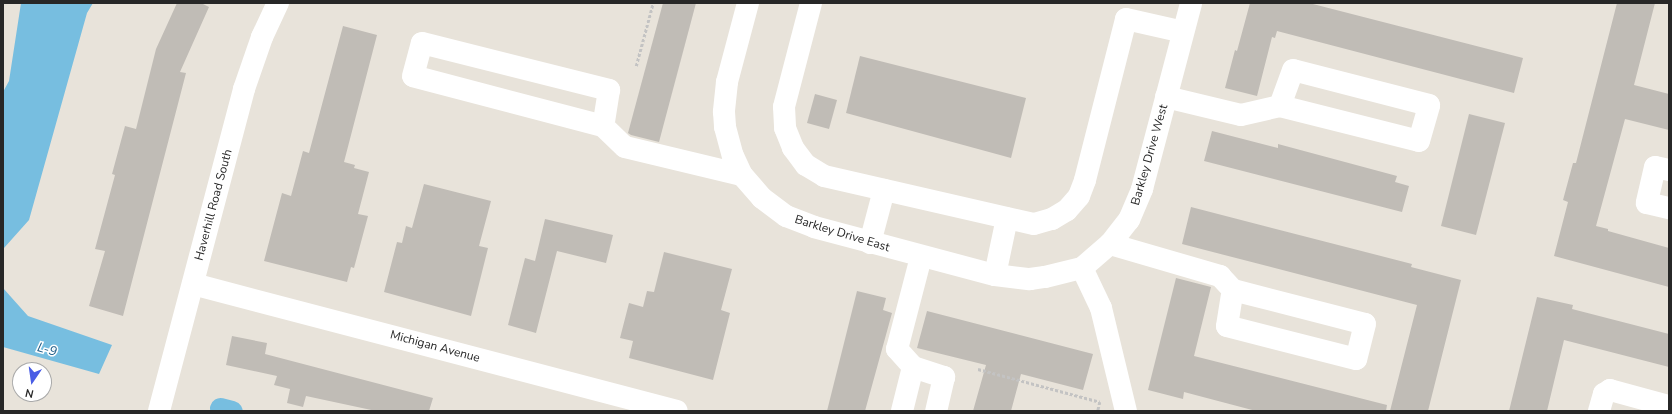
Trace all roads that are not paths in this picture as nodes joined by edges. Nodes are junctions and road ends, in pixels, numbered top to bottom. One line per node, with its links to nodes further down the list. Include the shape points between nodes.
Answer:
1 (278, 3): 19 (street, Haverhill Road South, via 262,37 244,88)
2 (748, 3): 10 (street, Barkley Drive East, via 727,82 724,112 728,142)
3 (811, 3): 11 (street, via 784,107 785,128 793,148 806,165 824,176)
4 (1191, 3): 5 (street, Barkley Drive West)
5 (1183, 32): 6 (street, Barkley Drive West); 13 (street, via 1126,19 1079,196 1067,210 1052,219 1034,224)
6 (1166, 97): 7 (street, via 1241,115); 15 (street, Barkley Drive West, via 1136,206 1129,220)
7 (1280, 106): 7 (street, via 1419,141 1429,105 1293,70)
8 (603, 126): 8 (street, via 609,90 422,43 413,76); 10 (street, via 625,147)
9 (1669, 170): 12 (street, via 1655,167 1647,203)
10 (742, 175): 14 (street, Barkley Drive East, via 762,198 786,216)
11 (884, 190): 13 (street); 14 (street)
12 (1669, 208)
13 (1007, 218): 18 (street)
14 (870, 243): 16 (street, Barkley Drive East)
15 (1110, 244): 17 (street, Barkley Drive West); 20 (street, via 1220,276)
16 (920, 257): 18 (street, Barkley Drive West); 21 (street, via 897,349)
17 (1082, 268): 18 (street, Barkley Drive West, via 1030,279); 27 (street, via 1101,308)
18 (995, 275)
19 (193, 284): 23 (street, Haverhill Road South); 24 (street, Michigan Avenue)
20 (1233, 290): 20 (street, via 1365,324 1356,359 1227,326)
21 (914, 367): 25 (street); 26 (street, via 944,377)
22 (1669, 406): 28 (street, via 1610,390 1604,394)
23 (159, 411)
24 (677, 411)
25 (902, 411)
26 (936, 411)
27 (1126, 411)
28 (1599, 411)

